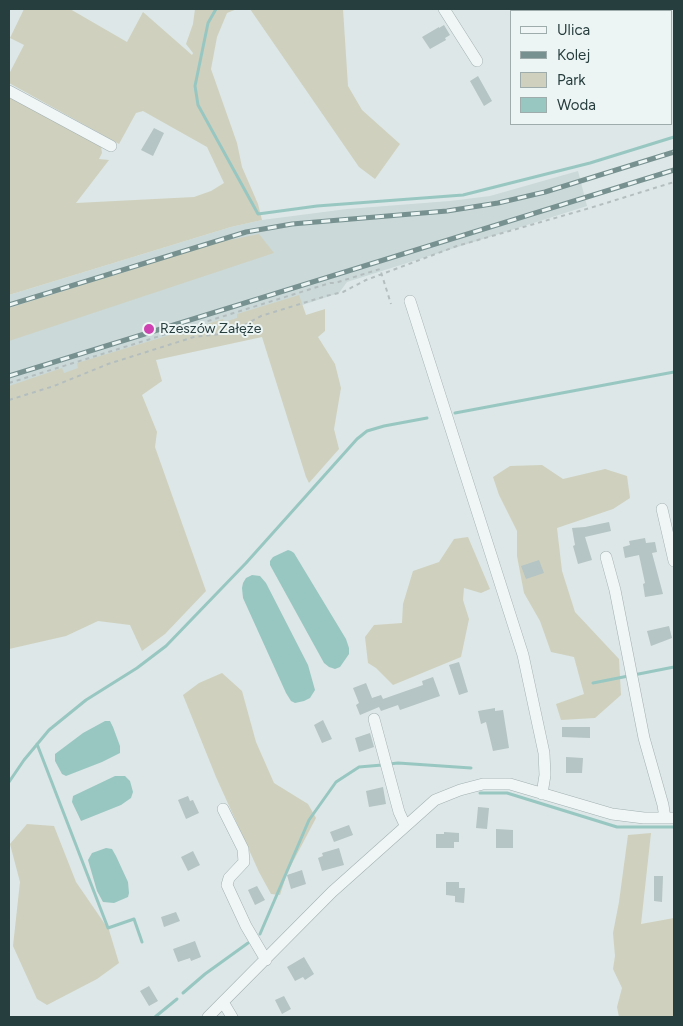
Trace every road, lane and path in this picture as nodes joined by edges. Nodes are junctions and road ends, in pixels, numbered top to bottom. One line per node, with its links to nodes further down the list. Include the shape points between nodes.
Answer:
1 (444, 9): 2 (street)
2 (476, 61)
3 (9, 91): 4 (street)
4 (111, 146)
5 (674, 182): 6 (path, via 457,246)
6 (382, 273): 8 (path); 9 (path, via 380,269 330,283); 10 (path, via 343,292 260,316 230,333 194,337)
7 (410, 301): 15 (street, via 523,655 544,753)
8 (391, 304)
9 (9, 383)
10 (9, 400)
11 (662, 509): 13 (street)
12 (606, 557): 17 (street, via 644,738 663,805)
13 (674, 560)
14 (374, 719): 18 (street)
15 (542, 794): 17 (street, via 612,814); 18 (street, via 510,784 483,784 435,800)
16 (223, 809): 19 (street, via 243,849 244,862 229,878 227,885)
17 (670, 818)
18 (405, 825): 19 (street, via 332,892)
19 (266, 960): 20 (street)
20 (223, 1002): 21 (street); 22 (street)
21 (208, 1017)
22 (232, 1017)

